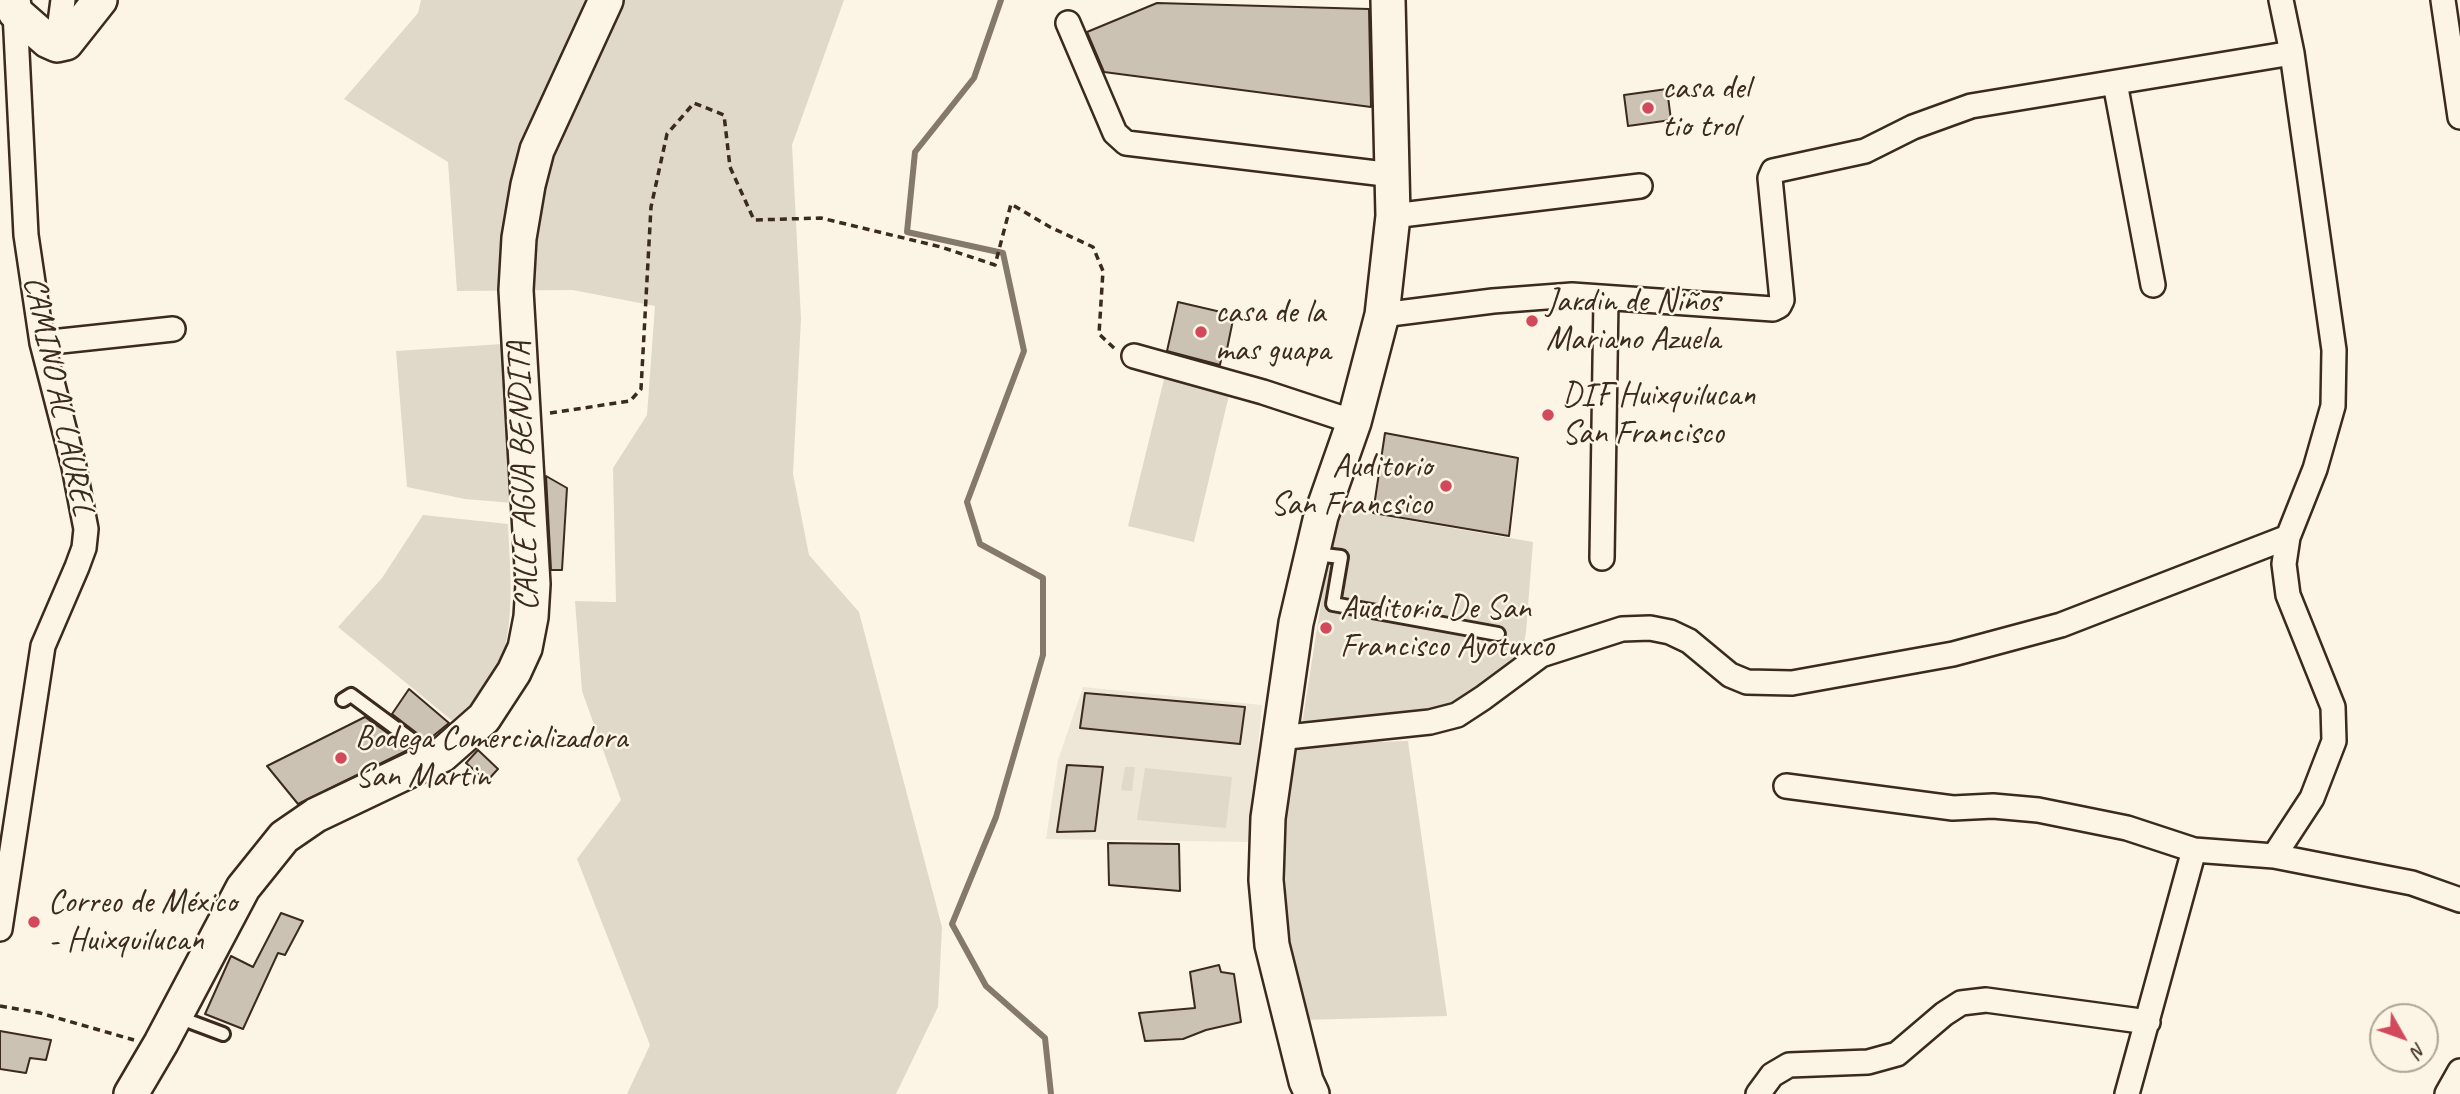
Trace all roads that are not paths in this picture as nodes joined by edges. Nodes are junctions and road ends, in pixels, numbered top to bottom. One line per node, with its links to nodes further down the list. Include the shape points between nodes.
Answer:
1 (63, 0): 9 (street)
2 (100, 0): 9 (main road, via 66,43)
3 (606, 0): 36 (main road, CALLE AGUA BENDITA, via 537,150 519,238 516,290 533,584 531,617 520,660 484,718 442,755 316,815 284,837 243,888)
4 (1388, 0): 14 (main road)
5 (2281, 0): 10 (street)
6 (2443, 0): 12 (street)
7 (14, 6): 9 (main road, CAMINO AL LAUREL); 13 (street, CAMINO AL LAUREL)
8 (1068, 23): 14 (street, via 1115,133 1126,143)
9 (57, 46)
10 (2292, 53): 11 (street); 24 (street, via 2334,350 2333,406)
11 (2115, 83): 17 (street); 18 (street, via 1971,106 1865,151 1773,171 1769,178 1782,300 1773,309)
12 (2460, 117)
13 (10, 139): 21 (street, CAMINO AL LAUREL)
14 (1393, 175): 16 (main road)
15 (1640, 186): 16 (street)
16 (1393, 216): 19 (main road)
17 (2153, 285)
18 (1606, 299): 19 (street, via 1572,295); 26 (street)
19 (1382, 315): 23 (main road)
20 (173, 329): 21 (street)
21 (42, 343): 35 (street, CAMINO AL LAUREL, via 86,529 84,548 43,646)
22 (1133, 356): 23 (street)
23 (1353, 422): 25 (main road)
24 (2288, 537): 29 (street, via 2061,625 1953,654 1792,683 1747,682 1670,632 1622,629 1541,655 1457,715 1430,722); 33 (street, via 2284,564 2288,595 2333,707 2334,741 2312,799)
25 (1312, 554): 27 (lane, via 1340,557 1332,604); 29 (main road)
26 (1602, 558)
27 (1498, 634)
28 (343, 700): 30 (lane, via 351,695)
29 (1278, 738): 41 (main road, via 1268,818 1268,906 1272,945)
30 (424, 749)
31 (1786, 786): 32 (street, via 1953,808 2038,810 2127,828)
32 (2194, 850): 33 (street); 37 (street)
33 (2274, 856): 34 (street, via 2412,883)
34 (2460, 900)
35 (0, 929)
36 (175, 1016): 38 (lane); 40 (main road, CALLE AGUA BENDITA)
37 (2148, 1022): 42 (street, via 1986,1000 1961,1003 1897,1054 1868,1062 1789,1065 1772,1075); 43 (street)
38 (223, 1034)
39 (2460, 1072): 44 (street)
40 (131, 1094)
41 (1312, 1094)
42 (1758, 1094)
43 (2127, 1094)
44 (2447, 1094)

